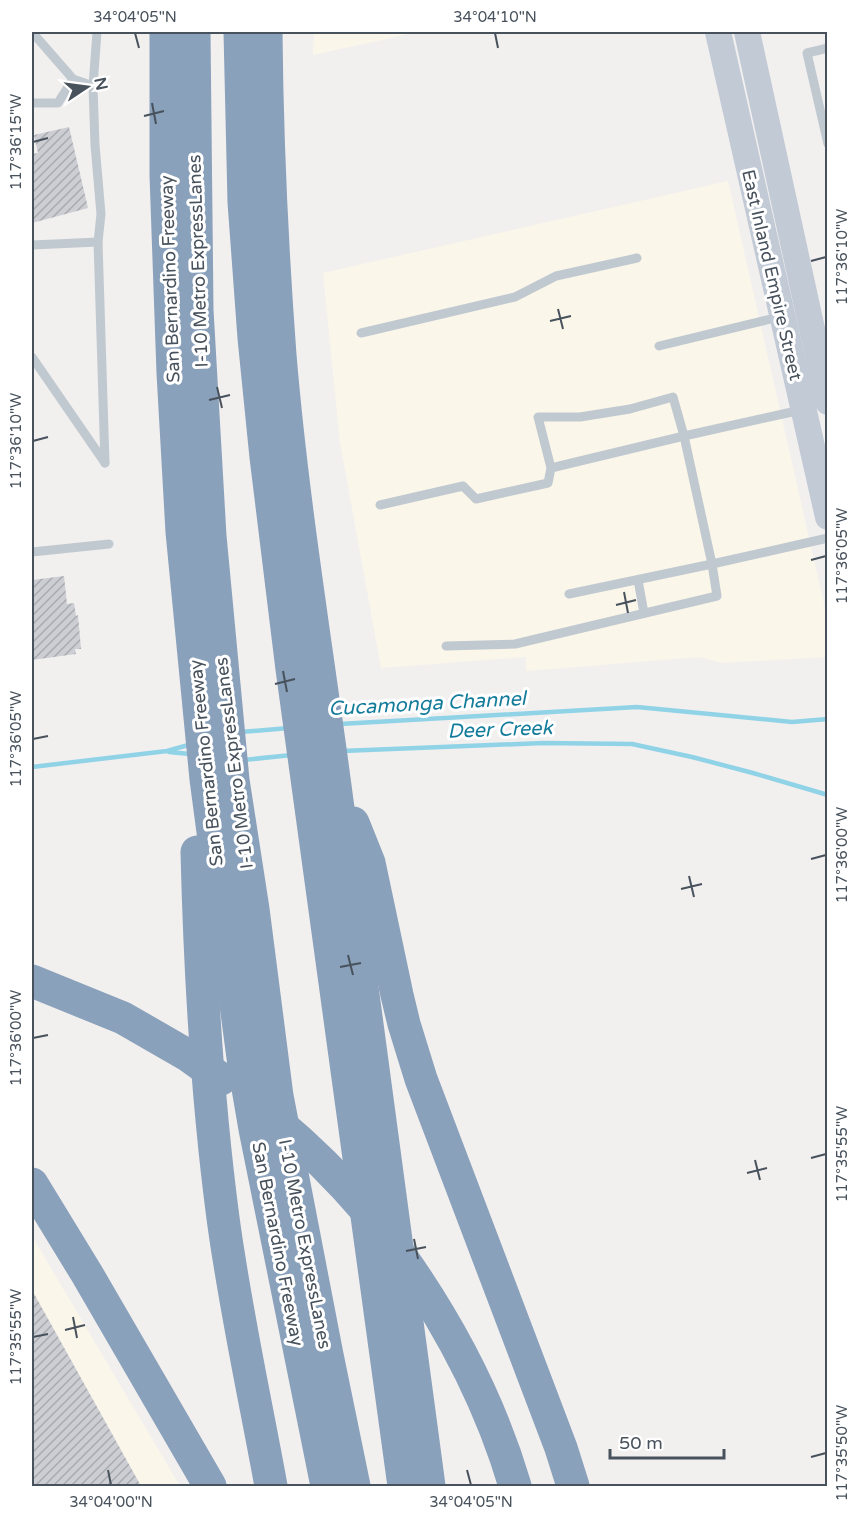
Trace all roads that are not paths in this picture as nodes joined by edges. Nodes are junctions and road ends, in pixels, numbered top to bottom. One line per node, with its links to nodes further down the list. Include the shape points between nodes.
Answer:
1 (32, 32): 10 (lane)
2 (97, 32): 11 (lane)
3 (166, 32): 36 (highway, San Bernardino Freeway, via 166,187 173,373 182,523)
4 (194, 32): 36 (highway, I-10 Metro ExpressLanes, via 197,310 210,536)
5 (240, 32): 35 (highway, via 244,202 266,457)
6 (266, 32): 35 (highway, via 280,356)
7 (718, 32): 17 (main road, East Inland Empire Street)
8 (747, 32): 21 (main road, East Inland Empire Street)
9 (828, 48): 13 (lane, via 807,54)
10 (73, 79): 11 (lane); 12 (lane, via 58,102)
11 (93, 86): 14 (lane, via 101,214)
12 (32, 104)
13 (828, 144)
14 (98, 242): 15 (lane); 20 (lane, via 105,463)
15 (32, 245)
16 (637, 258): 18 (lane, via 556,276 515,297)
17 (782, 316): 19 (lane); 22 (main road, East Inland Empire Street)
18 (361, 333)
19 (659, 346)
20 (32, 357)
21 (828, 402)
22 (803, 409): 23 (lane); 26 (main road, East Inland Empire Street)
23 (684, 436): 24 (lane); 24 (lane, via 673,397 580,417 538,417); 30 (lane)
24 (551, 468): 25 (lane, via 548,483 476,499 463,486)
25 (380, 505)
26 (828, 518)
27 (828, 538): 30 (lane)
28 (109, 544): 29 (lane)
29 (32, 552)
30 (712, 564): 31 (lane); 33 (lane, via 717,596)
31 (638, 580): 32 (lane); 33 (lane)
32 (569, 594)
33 (644, 613): 34 (lane, via 515,644)
34 (446, 646)
35 (310, 705): 37 (highway)
36 (203, 716): 38 (highway, San Bernardino Freeway)
37 (320, 772): 45 (highway, via 356,1134); 46 (highway, via 387,1176); 48 (highway, via 369,863 397,995 421,1079)
38 (210, 781): 42 (highway, via 197,834 199,935 212,1120 226,1239); 43 (highway, San Bernardino Freeway, via 244,1065); 44 (highway, I-10 Metro ExpressLanes, via 253,909 277,1096)
39 (32, 981): 47 (highway, via 123,1018 189,1056 264,1111 332,1171 390,1240 445,1323 495,1424)
40 (32, 1184): 41 (highway)
41 (210, 1486)
42 (271, 1486)
43 (327, 1486)
44 (354, 1486)
45 (404, 1486)
46 (429, 1486)
47 (515, 1486)
48 (573, 1486)

